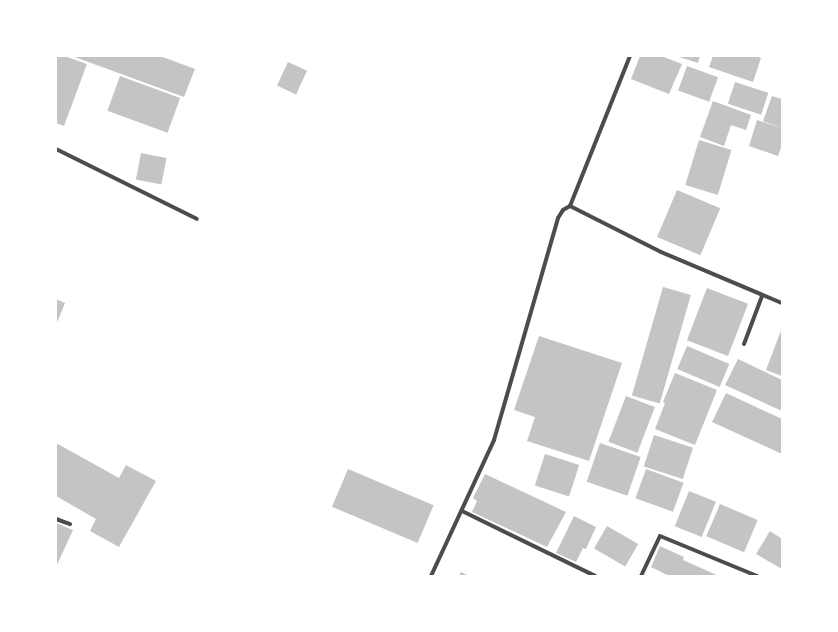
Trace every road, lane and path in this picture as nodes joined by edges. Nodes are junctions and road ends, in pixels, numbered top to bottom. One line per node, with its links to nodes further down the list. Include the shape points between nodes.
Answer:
1 (630, 56): 3 (street)
2 (56, 149): 4 (street)
3 (570, 206): 5 (street, via 661,252); 8 (street, via 563,210 558,218 494,440)
4 (197, 219)
5 (762, 296): 6 (street); 7 (street)
6 (782, 303)
7 (744, 344)
8 (462, 512): 11 (street); 12 (street)
9 (56, 519): 10 (street)
10 (70, 524)
11 (431, 576)
12 (595, 576)
13 (641, 576): 14 (street, via 660,536)
14 (757, 576)

